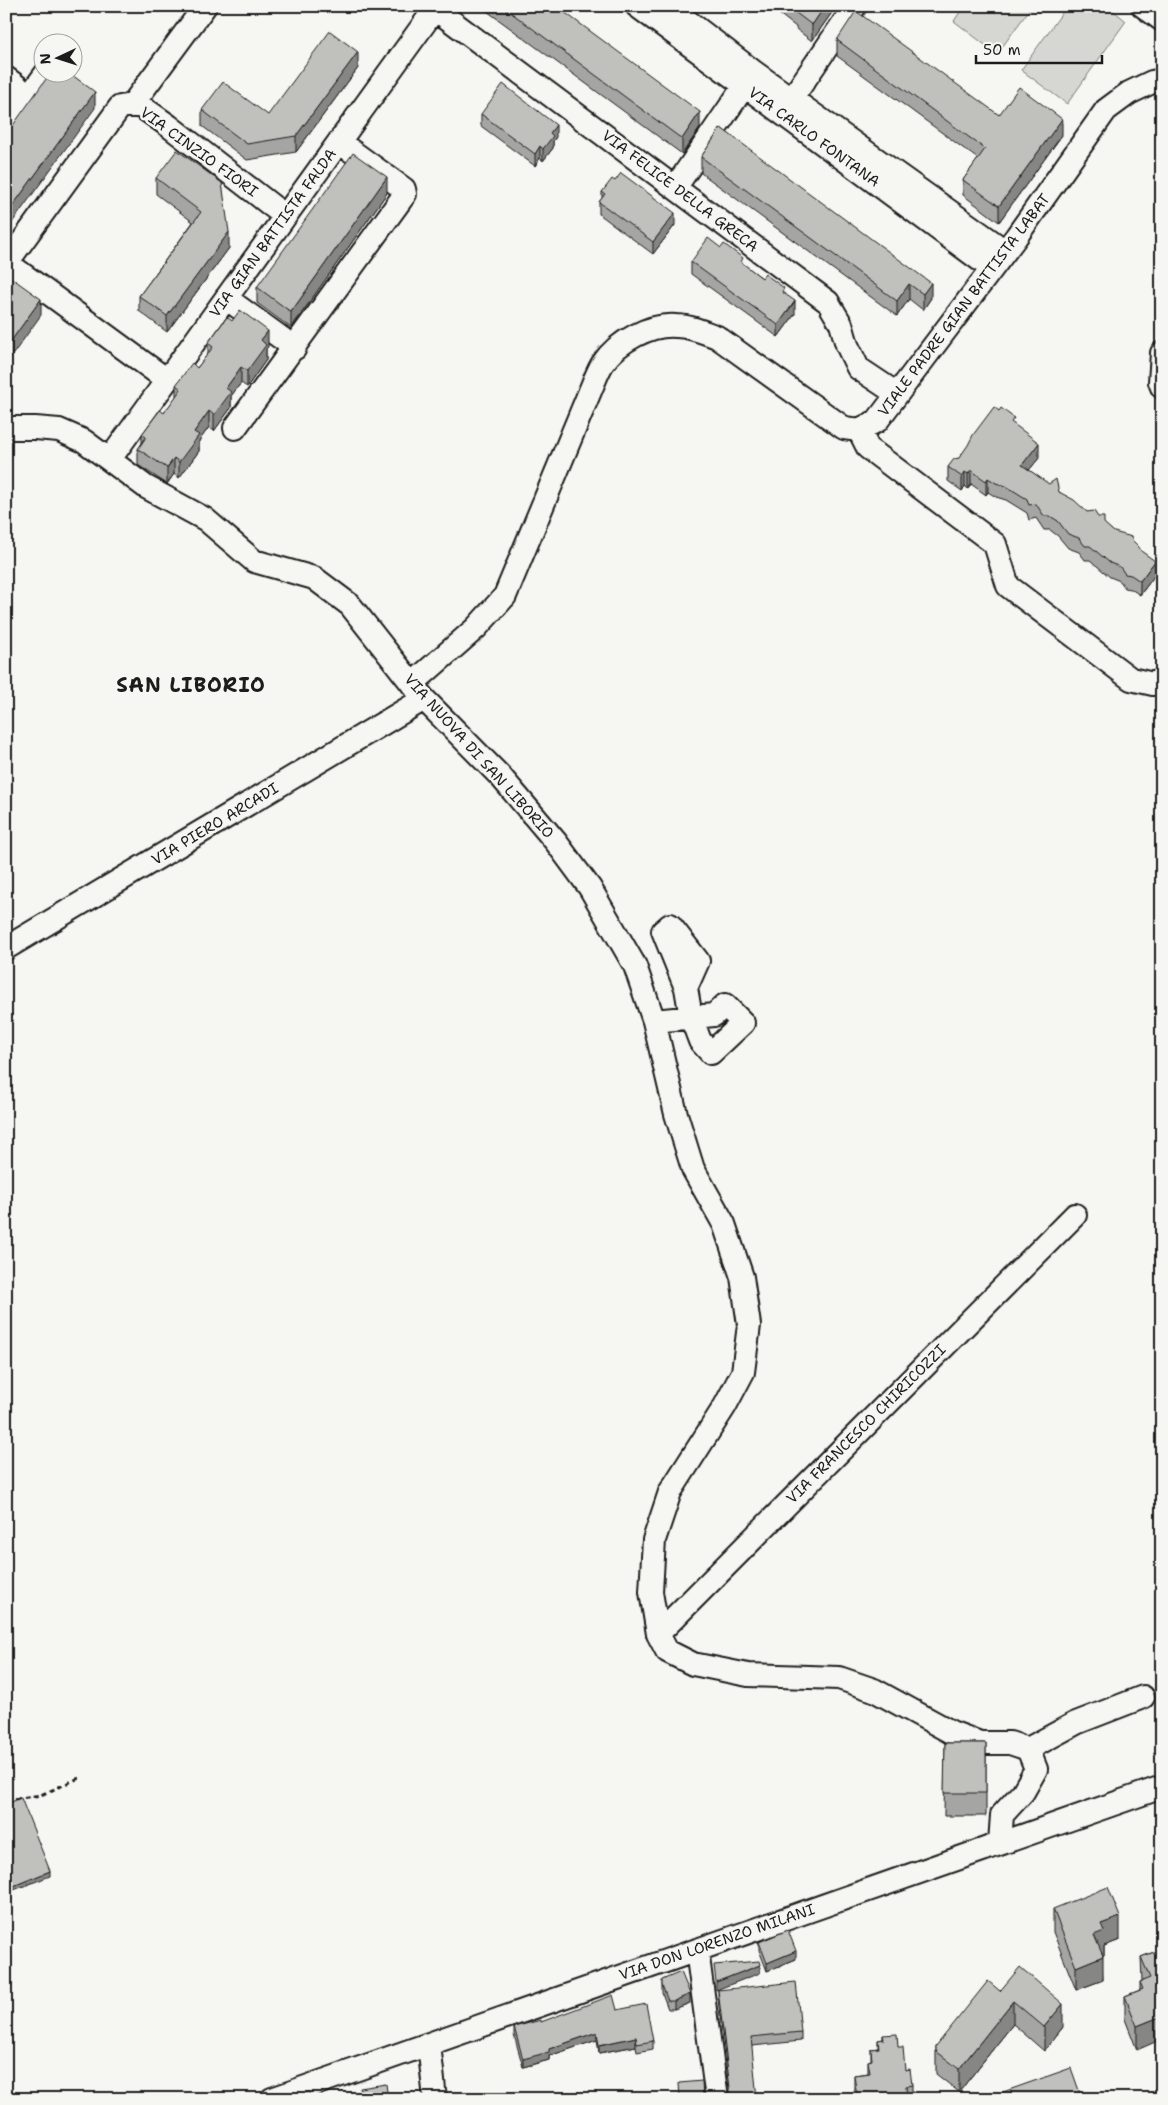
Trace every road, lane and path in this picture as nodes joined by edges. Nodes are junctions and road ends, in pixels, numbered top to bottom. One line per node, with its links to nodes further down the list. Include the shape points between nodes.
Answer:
1 (205, 6): 11 (street)
2 (638, 6): 8 (street, VIA CARLO FONTANA)
3 (668, 6): 8 (street, VIA CARLO FONTANA)
4 (855, 6): 12 (street)
5 (1143, 6): 7 (street)
6 (436, 8): 14 (street, VIA GIAN BATTISTA FALDA); 15 (street, VIA FELICE DELLA GRECA)
7 (1162, 20)
8 (749, 78): 12 (street, VIA CARLO FONTANA); 15 (street)
9 (1162, 80): 17 (street, VIALE PADRE GIAN BATTISTA LABAT, via 1129,92 1106,110)
10 (40, 82): 13 (street)
11 (132, 105): 16 (street, VIA CINZIO FIORI, via 142,107 169,126); 18 (street, VIA CINZIO FIORI, via 120,107)
12 (787, 106): 17 (street, VIA CARLO FONTANA)
13 (6, 128)
14 (339, 142): 16 (street, VIA GIAN BATTISTA FALDA); 20 (street, via 404,189 405,194)
15 (675, 188): 24 (street, VIA FELICE DELLA GRECA, via 828,302 841,324 858,368)
16 (285, 216): 19 (street, VIA GIAN BATTISTA FALDA)
17 (998, 259): 24 (street, VIALE PADRE GIAN BATTISTA LABAT)
18 (6, 263): 22 (street)
19 (226, 298): 20 (street); 22 (street, VIA GIAN BATTISTA FALDA)
20 (295, 348): 26 (street)
21 (1162, 353): 23 (street)
22 (167, 380): 28 (street, VIA GIAN BATTISTA FALDA)
23 (1162, 387)
24 (897, 394): 27 (street, VIALE PADRE GIAN BATTISTA LABAT, via 877,421)
25 (6, 428): 28 (street, VIA NUOVA DI SAN LIBORIO, via 59,430 84,440)
26 (235, 428)
27 (859, 430): 29 (street, via 868,448 995,544 1008,586 1131,679 1153,684); 30 (street, via 844,428 831,420 717,337 676,326 659,327 636,335 602,364 505,596)
28 (110, 459): 30 (street, VIA NUOVA DI SAN LIBORIO, via 146,487 205,519 254,561 314,578 321,583 350,605)
29 (1162, 680)
30 (418, 691): 31 (street, VIA PIERO ARCADI); 33 (street, VIA NUOVA DI SAN LIBORIO, via 501,777 590,888 635,966)
31 (6, 948)
32 (686, 988): 33 (street, via 692,1017)
33 (654, 1021): 35 (street, VIA NUOVA DI SAN LIBORIO, via 676,1114 694,1169 724,1224 742,1276 749,1324 743,1372 670,1492 654,1540 650,1592)
34 (1075, 1215): 35 (street, VIA FRANCESCO CHIRICOZZI)
35 (658, 1634): 37 (street, VIA NUOVA DI SAN LIBORIO, via 667,1651 693,1664 748,1676 839,1678 874,1690 951,1732 980,1743 1010,1743)
36 (1143, 1697): 37 (street, via 1076,1723)
37 (1028, 1749): 41 (street, via 1036,1769 1023,1792 1002,1816)
38 (79, 1778): 40 (path, via 41,1795)
39 (1162, 1788): 41 (street, VIA DON LORENZO MILANI)
40 (6, 1800)
41 (1000, 1843): 42 (street, VIA DON LORENZO MILANI)
42 (697, 1950): 43 (street, VIA DON LORENZO MILANI); 46 (street)
43 (429, 2044): 44 (street, VIA DON LORENZO MILANI); 45 (street)
44 (272, 2099)
45 (435, 2099)
46 (717, 2099)

